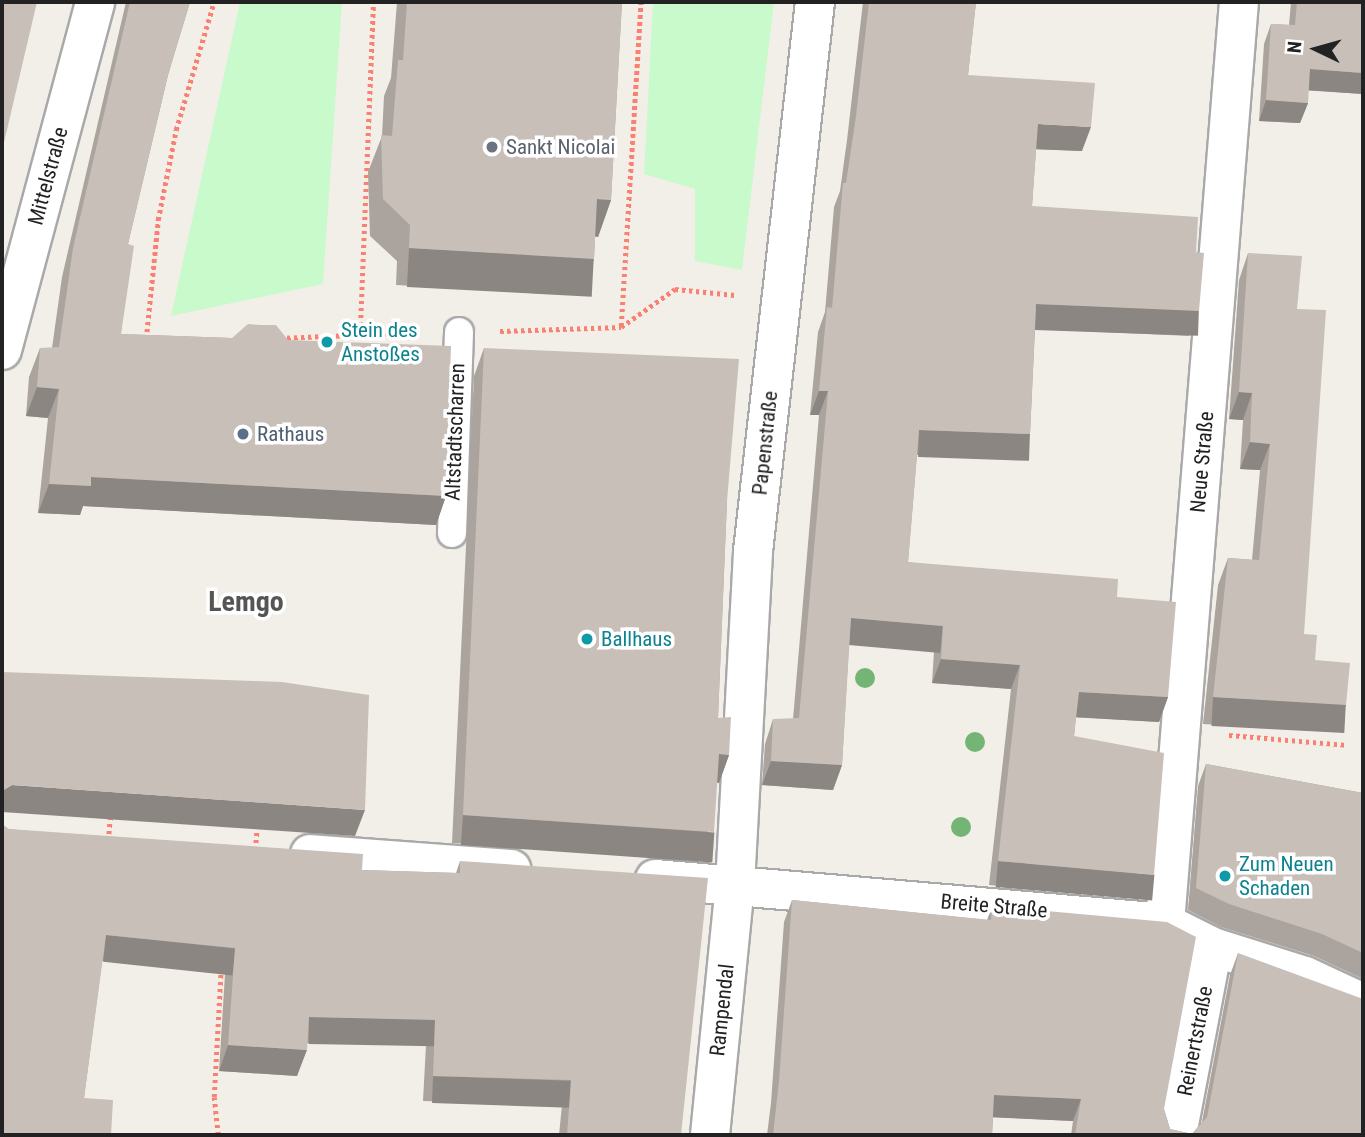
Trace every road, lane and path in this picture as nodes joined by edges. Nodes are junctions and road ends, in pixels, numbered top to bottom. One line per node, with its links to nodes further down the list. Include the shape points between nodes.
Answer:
1 (95, 2): 12 (street, Mittelstraße)
2 (214, 2): 13 (path, via 176,130 158,220)
3 (373, 2): 9 (path)
4 (641, 2): 8 (path)
5 (814, 2): 7 (street, Papenstraße)
6 (1239, 2): 15 (street, Neue Straße)
7 (781, 300): 8 (path, via 675,289); 22 (street, Papenstraße, via 753,551)
8 (621, 327): 10 (path)
9 (360, 332): 10 (path); 11 (path)
10 (459, 332): 14 (lane, Altstadtscharren)
11 (266, 339)
12 (2, 345)
13 (146, 347)
14 (452, 533)
15 (1181, 730): 16 (path); 23 (street, Neue Straße)
16 (1347, 745)
17 (110, 818): 19 (path)
18 (256, 840): 20 (street)
19 (108, 841)
20 (547, 872)
21 (614, 876): 22 (street, Breite Straße)
22 (735, 885): 23 (street, Breite Straße); 28 (street, Rampendal)
23 (1165, 923): 24 (street, Breite Straße)
24 (1213, 947): 26 (street, Breite Straße, via 1305,976); 29 (street, Reinertstraße)
25 (222, 960): 27 (path, via 214,1097)
26 (1363, 1003)
27 (218, 1135)
28 (710, 1135)
29 (1177, 1135)

